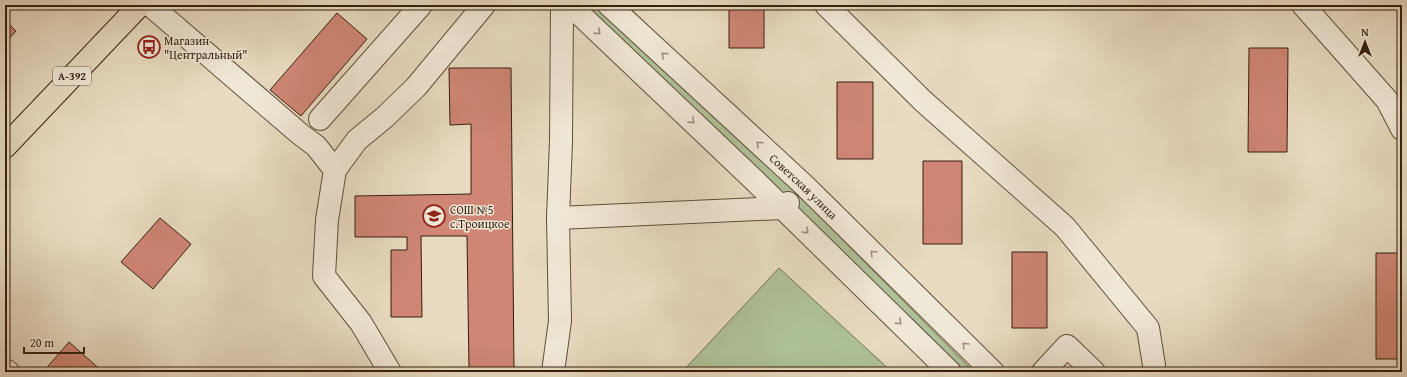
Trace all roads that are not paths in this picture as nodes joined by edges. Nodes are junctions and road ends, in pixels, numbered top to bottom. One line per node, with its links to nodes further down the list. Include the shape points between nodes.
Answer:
1 (140, 5): 12 (highway, А-392)
2 (150, 5): 13 (street, via 316,146)
3 (421, 5): 10 (street)
4 (484, 5): 13 (street, via 416,87 357,140)
5 (562, 5): 16 (street)
6 (570, 5): 15 (street, one-way to 15)
7 (609, 5): 14 (street, Советская улица, one-way to 7)
8 (826, 5): 17 (street, via 923,101 1065,227 1148,328)
9 (1303, 5): 11 (street, via 1387,100)
10 (320, 119)
11 (1402, 129)
12 (5, 147)
13 (335, 170): 20 (street, via 326,220 324,276 361,323)
14 (805, 186): 15 (street); 23 (street, Советская улица, one-way to 14)
15 (782, 208): 16 (street); 22 (street, one-way to 22)
16 (558, 218): 21 (street, via 560,321)
17 (1154, 364)
18 (5, 370): 19 (street)
19 (8, 372)
20 (390, 372)
21 (552, 372)
22 (950, 372)
23 (993, 372)
24 (1043, 372): 25 (street, via 1067,346)
25 (1094, 372)

